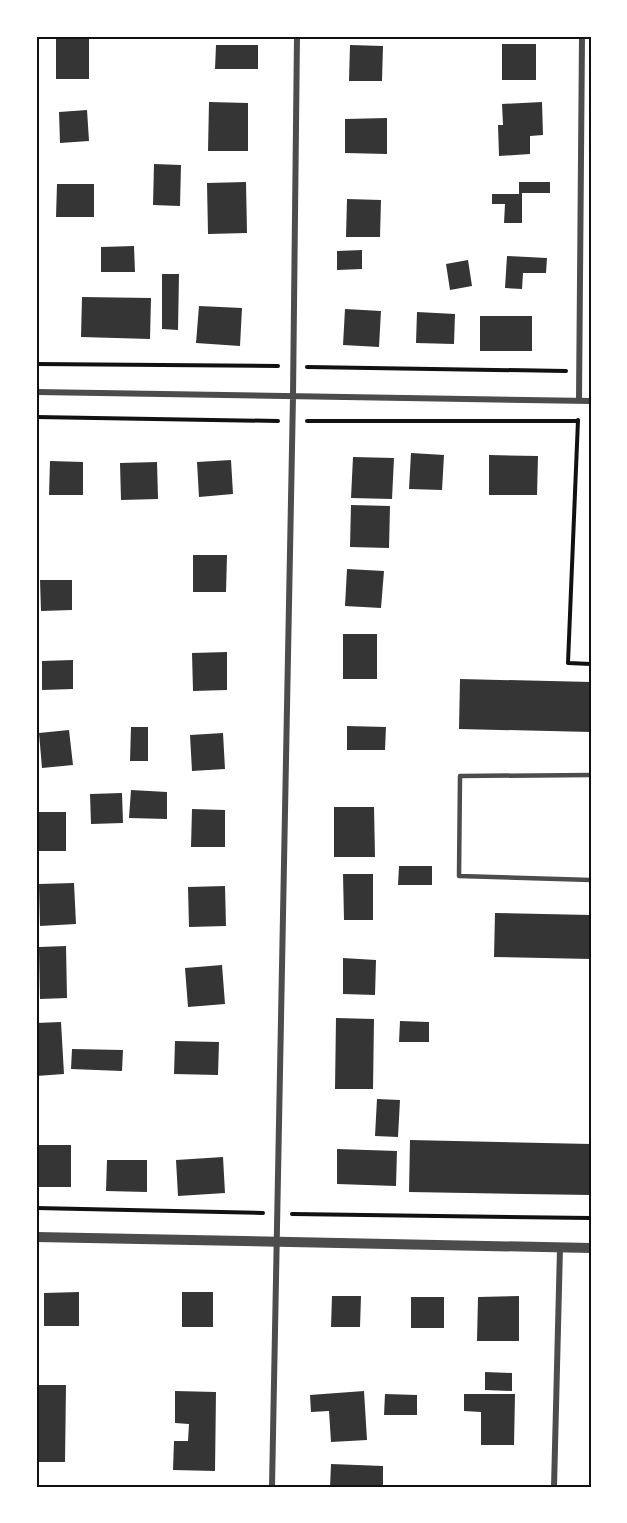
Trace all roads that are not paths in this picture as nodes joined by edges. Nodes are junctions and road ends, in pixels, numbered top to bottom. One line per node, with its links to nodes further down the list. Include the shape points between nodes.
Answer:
1 (297, 36): 4 (street)
2 (582, 36): 5 (street)
3 (36, 392): 4 (street)
4 (293, 396): 5 (street); 10 (street)
5 (578, 401): 6 (street)
6 (591, 402)
7 (591, 775): 8 (lane, via 460,776 459,876)
8 (591, 880)
9 (36, 1237): 10 (street)
10 (278, 1243): 11 (street); 13 (street)
11 (560, 1248): 12 (street); 14 (street)
12 (591, 1248)
13 (272, 1487)
14 (554, 1487)

